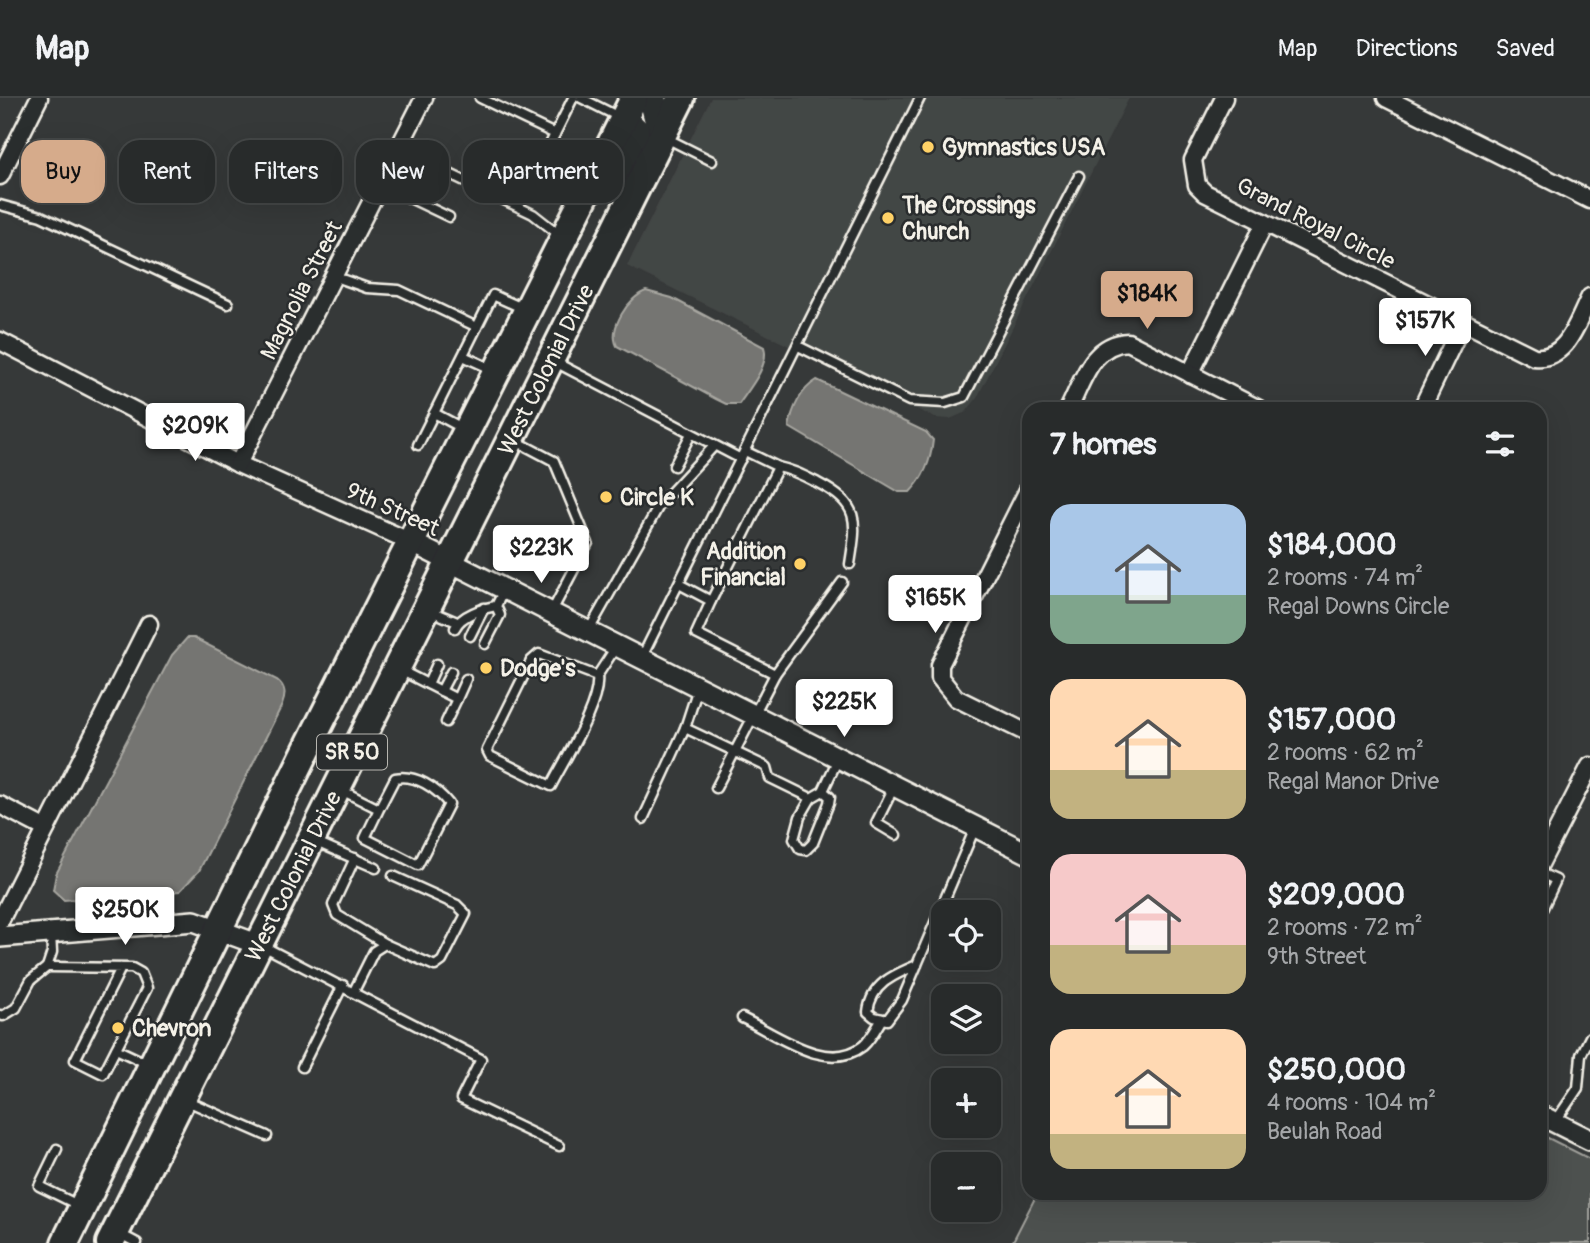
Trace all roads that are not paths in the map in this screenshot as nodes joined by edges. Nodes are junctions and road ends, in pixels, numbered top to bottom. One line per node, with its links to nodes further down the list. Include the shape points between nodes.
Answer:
1 (39, 98): 18 (street)
2 (424, 98): 14 (street, Magnolia Street)
3 (480, 98): 12 (lane)
4 (573, 98): 12 (lane)
5 (581, 98): 11 (lane)
6 (652, 98): 13 (highway)
7 (681, 98): 13 (highway, West Colonial Drive / SR 50)
8 (920, 98): 35 (lane)
9 (1224, 98): 26 (street, Grand Royal Circle, via 1193,160 1196,185 1205,194)
10 (1386, 98): 20 (street)
11 (629, 108): 21 (highway, via 636,131); 27 (highway, West Colonial Drive / SR 50)
12 (555, 134): 15 (lane)
13 (662, 136): 16 (lane); 21 (highway, West Colonial Drive / SR 50)
14 (403, 140)
15 (552, 140)
16 (712, 161)
17 (449, 174): 27 (lane, via 533,214)
18 (0, 176)
19 (1079, 176): 35 (lane, via 964,397 944,403 909,401)
20 (1590, 201)
21 (628, 202): 37 (highway, West Colonial Drive / SR 50)
22 (370, 203): 28 (street, Magnolia Street)
23 (420, 203): 25 (lane)
24 (0, 205): 30 (lane, via 41,216)
25 (449, 217)
26 (1265, 223): 32 (street, Grand Royal Circle); 39 (street)
27 (564, 237): 31 (highway, West Colonial Drive / SR 50)
28 (333, 276): 33 (lane, via 367,288 408,293); 50 (street, Magnolia Street)
29 (1590, 297): 32 (street, Grand Royal Circle, via 1566,343 1545,358 1534,357)
30 (228, 304)
31 (527, 311): 33 (lane, via 494,295); 38 (highway, West Colonial Drive / SR 50)
32 (1463, 322): 42 (street)
33 (477, 327): 36 (lane)
34 (0, 341): 50 (street, 9th Street)
35 (797, 346): 49 (lane)
36 (463, 356): 38 (lane); 43 (lane)
37 (549, 359): 45 (lane); 46 (highway, West Colonial Drive / SR 50)
38 (497, 371): 44 (highway, West Colonial Drive / SR 50)
39 (1190, 374): 40 (street, via 1128,342 1114,343 1095,357); 41 (street)
40 (1072, 402)
41 (1245, 402)
42 (1425, 402)
43 (434, 413): 44 (lane); 47 (lane)
44 (467, 430): 54 (highway, West Colonial Drive / SR 50)
45 (691, 434): 48 (lane); 51 (lane)
46 (510, 438): 55 (highway, West Colonial Drive / SR 50); 63 (lane, via 555,461 588,543)
47 (418, 445)
48 (714, 446): 49 (lane); 65 (lane, via 660,504)
49 (743, 455): 52 (lane); 58 (lane)
50 (238, 464): 54 (street, 9th Street)
51 (674, 466)
52 (778, 467): 56 (lane, via 791,469 849,504 855,533); 60 (lane)
53 (1022, 502): 83 (street, via 940,665 940,678 956,698)
54 (411, 542): 55 (street, 9th Street); 107 (highway, West Colonial Drive / SR 50)
55 (448, 560): 59 (street, 9th Street); 61 (highway, West Colonial Drive / SR 50)
56 (850, 564)
57 (842, 582): 73 (lane)
58 (679, 584): 60 (lane); 69 (lane)
59 (500, 597): 62 (lane); 63 (street, 9th Street); 67 (lane, via 500,615)
60 (711, 601): 73 (lane, via 696,634)
61 (424, 607): 62 (lane, via 456,625); 71 (highway, West Colonial Drive / SR 50)
62 (484, 608): 66 (lane)
63 (551, 613): 65 (street, 9th Street)
64 (149, 624): 96 (street)
65 (588, 632): 68 (street, 9th Street)
66 (470, 636)
67 (485, 644)
68 (616, 647): 69 (street, 9th Street); 74 (lane)
69 (641, 660): 77 (street, 9th Street)
70 (437, 664): 76 (lane)
71 (394, 668): 76 (lane); 87 (highway, West Colonial Drive / SR 50)
72 (451, 672): 78 (lane)
73 (775, 674): 80 (lane)
74 (597, 676): 74 (lane, via 539,654 531,661 487,750 490,756 551,786 599,687)
75 (466, 680): 79 (lane)
76 (428, 684): 78 (lane)
77 (698, 688): 80 (street, 9th Street); 82 (lane)
78 (441, 691): 79 (lane)
79 (457, 699): 81 (lane)
80 (752, 716): 84 (lane); 85 (street, 9th Street)
81 (446, 722)
82 (685, 728): 84 (lane); 94 (lane)
83 (1022, 731)
84 (734, 752): 89 (lane); 91 (lane, via 767,766 770,778)
85 (838, 759): 88 (street, 9th Street); 90 (lane)
86 (1590, 766): 99 (street)
87 (335, 787): 93 (lane); 98 (highway, West Colonial Drive / SR 50)
88 (894, 787): 95 (street, 9th Street); 97 (lane, via 876,823)
89 (716, 788)
90 (823, 791): 91 (lane); 91 (lane, via 830,797 829,803 806,850 794,839)
91 (811, 799)
92 (0, 805): 96 (street)
93 (379, 809): 93 (lane, via 365,838 418,865 449,804 438,791 407,775 395,778)
94 (643, 819)
95 (975, 828): 100 (street, 9th Street); 112 (lane)
96 (46, 829): 106 (street)
97 (896, 835)
98 (309, 838): 101 (lane); 110 (highway, West Colonial Drive / SR 50)
99 (1547, 850)
100 (1022, 851)
101 (355, 858): 102 (lane); 111 (lane, via 333,905 337,915)
102 (376, 868)
103 (393, 876): 111 (lane, via 457,905 466,914 435,966)
104 (1547, 876): 105 (lane, via 1556,880)
105 (1547, 899)
106 (0, 921)
107 (219, 930): 108 (street, via 194,921); 110 (street); 122 (highway, West Colonial Drive / SR 50)
108 (51, 933): 109 (street); 113 (lane)
109 (0, 937)
110 (257, 944): 115 (lane); 124 (highway, West Colonial Drive / SR 50)
111 (385, 944): 116 (lane, via 374,951)
112 (917, 965): 119 (lane, via 902,1000 887,1020); 119 (lane, via 889,976 870,997 868,1012)
113 (47, 967): 114 (lane); 117 (lane, via 31,980 16,1008)
114 (121, 968): 121 (lane, via 141,973 146,988); 121 (lane, via 75,1060 103,1074)
115 (343, 985): 116 (lane); 123 (lane)
116 (354, 991): 128 (lane, via 481,1059 461,1100)
117 (0, 1015)
118 (742, 1018): 119 (lane, via 818,1055 845,1056 865,1045)
119 (882, 1019)
120 (1590, 1037): 125 (lane, via 1581,1055 1577,1088)
121 (116, 1049): 122 (lane)
122 (153, 1066): 130 (highway, West Colonial Drive / SR 50)
123 (302, 1068)
124 (182, 1099): 126 (lane); 131 (highway, West Colonial Drive / SR 50)
125 (1548, 1119): 127 (street)
126 (267, 1136)
127 (1590, 1140)
128 (559, 1146)
129 (57, 1149): 130 (lane, via 39,1186)
130 (83, 1207): 132 (highway, West Colonial Drive / SR 50)
131 (121, 1239)
132 (65, 1243)

